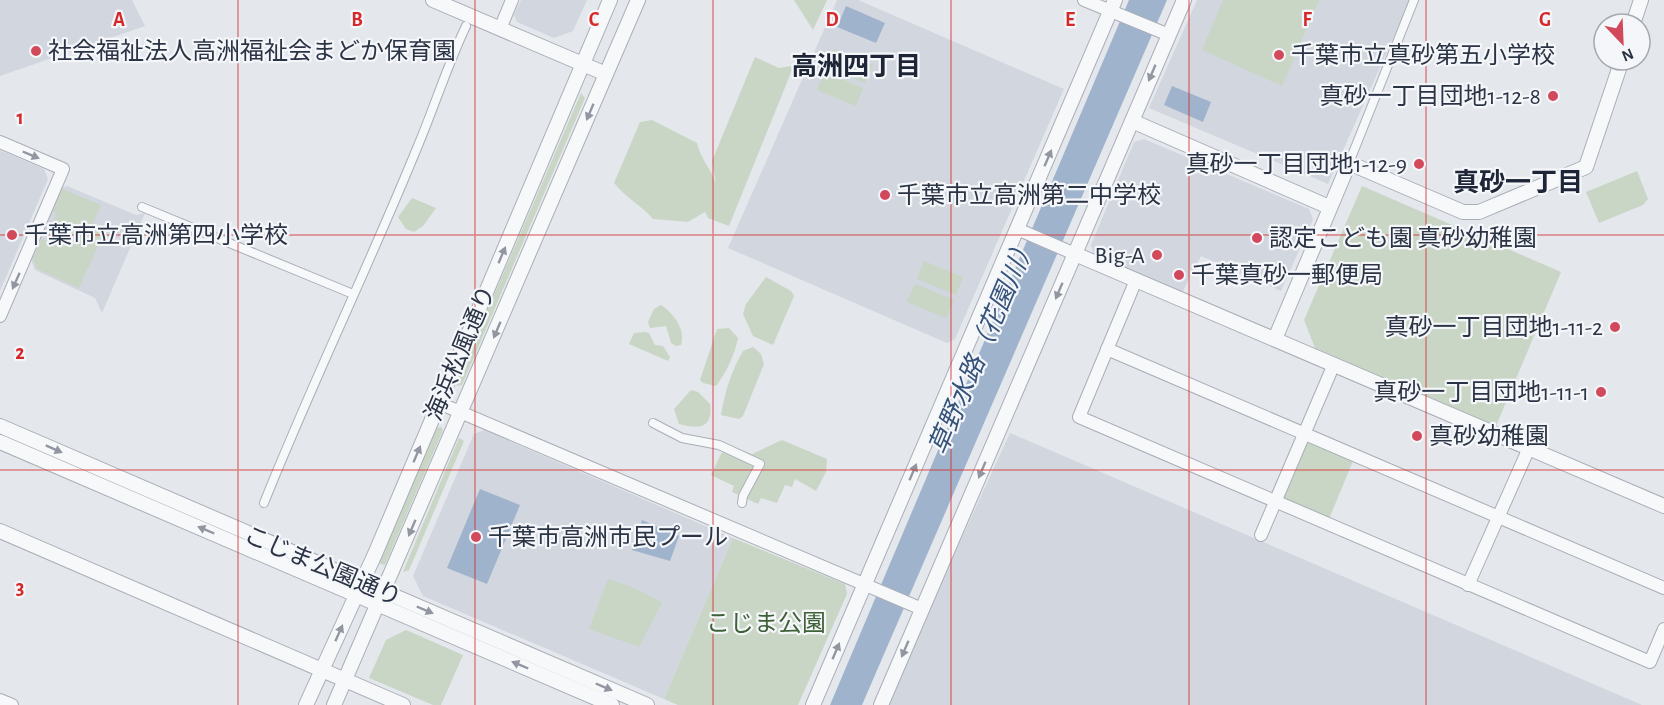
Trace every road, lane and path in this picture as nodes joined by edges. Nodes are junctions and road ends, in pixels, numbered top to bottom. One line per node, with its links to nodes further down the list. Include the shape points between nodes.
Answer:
1 (433, 0): 10 (street)
2 (512, 0): 10 (street)
3 (610, 0): 12 (street, 海浜松風通り)
4 (638, 0): 14 (street, 海浜松風通り)
5 (1084, 0): 8 (street)
6 (1184, 0): 11 (street)
7 (1414, 0): 17 (street)
8 (1113, 5): 11 (street); 20 (street, one-way to 8)
9 (466, 26): 23 (street)
10 (500, 28): 12 (street)
11 (1168, 35): 15 (street, one-way to 15)
12 (583, 64): 14 (street); 28 (street, 海浜松風通り, one-way to 12)
13 (1618, 72): 17 (street, via 1586,167 1479,212 1463,212)
14 (606, 74): 29 (street, 海浜松風通り, one-way to 29)
15 (1132, 121): 19 (street); 21 (street)
16 (0, 142): 24 (street, one-way to 24, via 63,169)
17 (1349, 163): 19 (street)
18 (142, 207): 23 (street)
19 (1329, 207): 25 (street)
20 (1017, 229): 21 (street); 42 (street, one-way to 20)
21 (1075, 254): 22 (street); 47 (street, one-way to 47)
22 (1136, 280): 25 (street); 26 (street)
23 (353, 294): 37 (street)
24 (0, 316)
25 (1275, 339): 27 (street)
26 (1107, 349): 32 (street); 36 (street, via 1078,417)
27 (1334, 364): 32 (street); 34 (street)
28 (439, 403): 29 (street); 45 (street, 海浜松風通り, one-way to 28)
29 (461, 412): 42 (street); 46 (street, 海浜松風通り, one-way to 46)
30 (653, 423): 35 (street, via 682,438 719,445 760,464)
31 (0, 426): 45 (street, こじま公園通り, one-way to 45)
32 (1303, 435): 36 (street); 39 (street)
33 (0, 442): 45 (street, こじま公園通り, one-way to 33)
34 (1529, 448): 38 (street); 39 (street)
35 (742, 502)
36 (1275, 502): 41 (street); 43 (street)
37 (264, 503)
38 (1664, 506)
39 (1498, 517): 43 (street); 44 (street)
40 (0, 531): 49 (street)
41 (1261, 535)
42 (865, 584): 47 (street); 58 (street, one-way to 42)
43 (1468, 585): 48 (street, via 1650,662)
44 (1664, 588)
45 (359, 589): 46 (street, こじま公園通り); 49 (street, 海浜松風通り, one-way to 45)
46 (382, 598): 50 (street, 海浜松風通り); 56 (street, こじま公園通り, one-way to 46); 57 (street, こじま公園通り, one-way to 57)
47 (922, 609): 59 (street, one-way to 59)
48 (1664, 629)
49 (322, 670): 50 (street); 53 (street, 海浜松風通り)
50 (346, 680): 54 (street, 海浜松風通り); 55 (street)
51 (0, 700): 52 (street)
52 (12, 705)
53 (306, 705)
54 (334, 705)
55 (403, 705)
56 (612, 705)
57 (647, 705)
58 (813, 705)
59 (881, 705)

